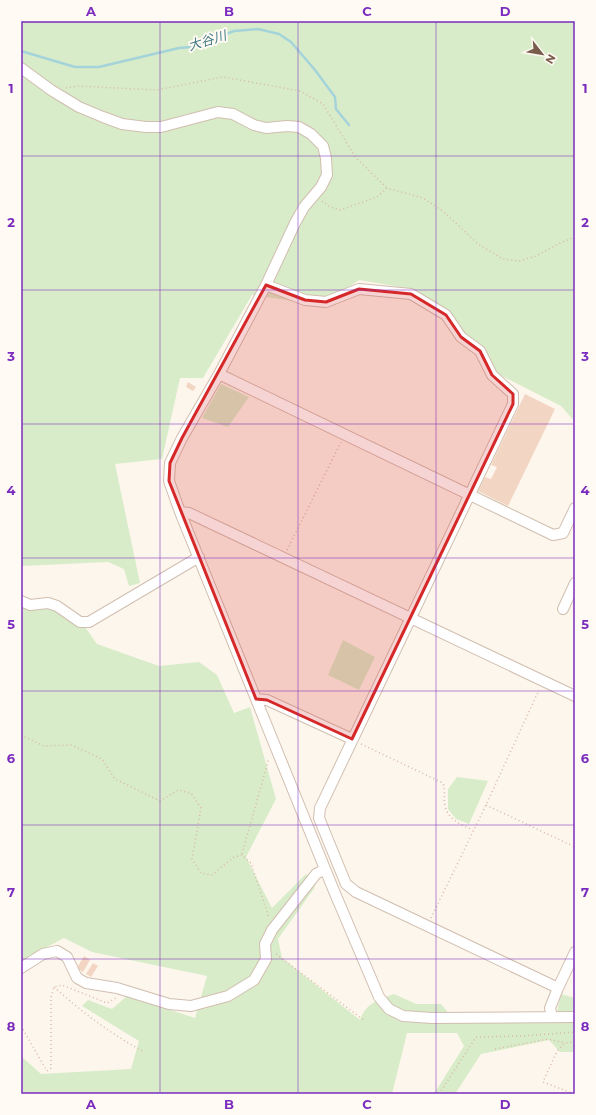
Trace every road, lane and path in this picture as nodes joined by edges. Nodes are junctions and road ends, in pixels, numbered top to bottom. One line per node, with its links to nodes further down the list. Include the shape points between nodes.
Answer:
1 (21, 68): 2 (street, via 78,107 122,124 161,127 218,112 233,114 266,128 299,127 323,146 326,158 327,175)
2 (314, 196): 3 (path, via 330,207 340,210 377,197 387,188 423,198 443,211 478,244 503,259 519,261); 4 (street, via 295,223)
3 (575, 238)
4 (266, 285): 5 (street); 7 (street, via 305,300 326,302 359,288 411,294 446,315 461,337 480,351 492,375 513,394 513,404)
5 (219, 374): 6 (street); 9 (street, via 170,463 169,481)
6 (345, 435): 7 (street); 11 (path)
7 (469, 496): 8 (street, via 553,535 563,533); 15 (street)
8 (575, 508)
9 (180, 512): 10 (street); 11 (street, via 189,513)
10 (199, 557): 13 (street, via 89,622 80,622 57,606 48,603 30,606); 18 (street)
11 (283, 558): 15 (street)
12 (575, 583): 14 (street)
13 (21, 601)
14 (563, 609)
15 (411, 618): 16 (street); 20 (street)
16 (543, 681): 17 (street); 22 (path)
17 (575, 696)
18 (256, 699): 20 (street, via 267,700); 21 (street)
19 (21, 734): 25 (path, via 44,746 71,745 102,759 115,779 160,801 178,790 192,793 201,808 192,859 201,873 212,875 234,857)
20 (352, 740): 23 (path, via 443,783 446,791 445,806 453,820); 27 (street, via 320,808 319,818 346,884 356,892)
21 (274, 743): 25 (path); 26 (street)
22 (486, 805): 23 (path); 24 (path)
23 (473, 830): 27 (path)
24 (575, 847)
25 (242, 854): 28 (path, via 251,863)
26 (325, 869): 28 (street, via 316,874); 35 (street, via 379,997 389,1009 403,1016 432,1018)
27 (426, 926): 34 (street)
28 (272, 930): 33 (street, via 265,944 266,959 254,980 228,996 191,1006 169,1004)
29 (273, 952): 37 (path)
30 (575, 952): 34 (street)
31 (21, 968): 33 (street, via 43,954 57,951 67,957 78,978 86,983)
32 (54, 987): 33 (path, via 62,984 107,1003 116,998); 38 (path, via 51,998 51,1068 47,1071); 43 (path, via 120,1039)
33 (117, 988)
34 (558, 988): 35 (street, via 550,1008)
35 (552, 1017): 36 (street)
36 (575, 1017)
37 (365, 1021)
38 (21, 1026)
39 (575, 1032): 44 (path, via 476,1036)
40 (575, 1042): 41 (path)
41 (565, 1044): 42 (path, via 548,1039); 45 (path, via 557,1051 542,1082)
42 (495, 1049)
43 (143, 1051)
44 (439, 1094)
45 (574, 1094)

